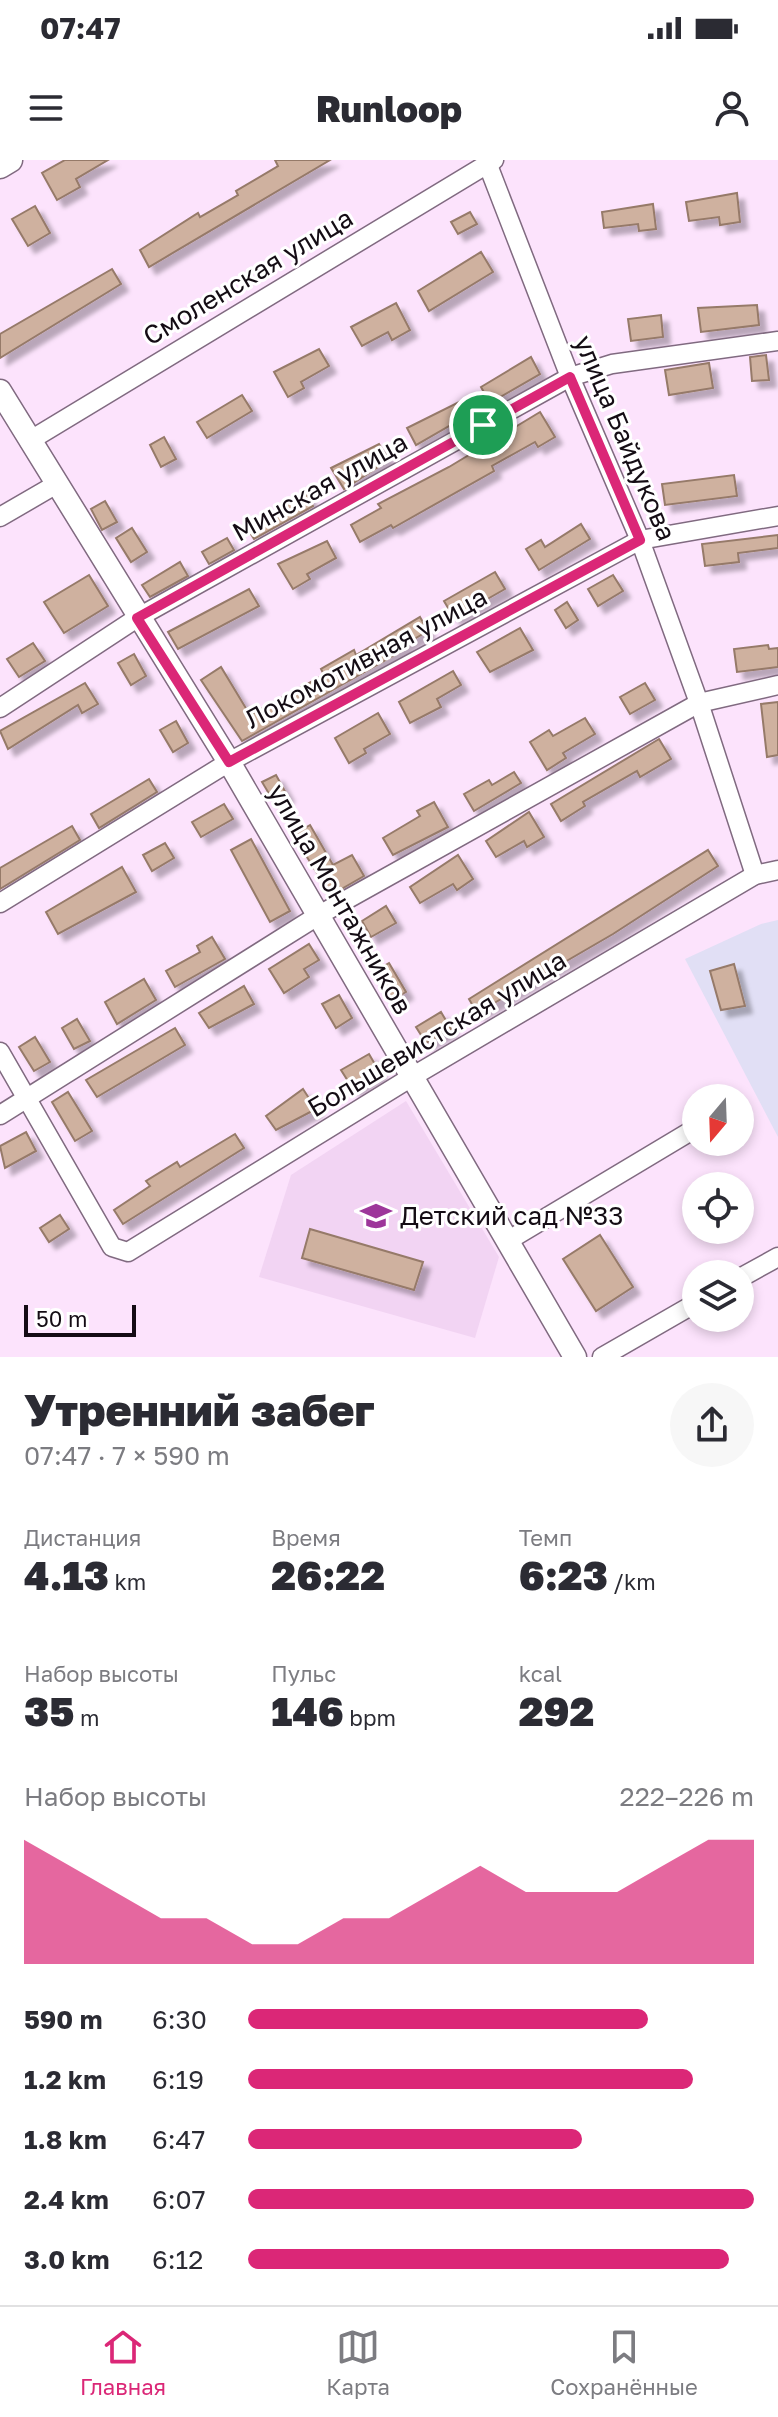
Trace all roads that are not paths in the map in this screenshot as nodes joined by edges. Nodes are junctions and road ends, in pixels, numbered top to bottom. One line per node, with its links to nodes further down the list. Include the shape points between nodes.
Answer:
1 (10, 160): 3 (main road)
2 (489, 161): 5 (street, улица Байдукова); 7 (street, Смоленская улица)
3 (0, 166)
4 (778, 341): 5 (street, Минская улица, via 612,364)
5 (570, 377): 11 (street, улица Байдукова); 12 (street, Минская улица)
6 (0, 391): 7 (street, улица Монтажников)
7 (29, 441): 8 (street, улица Монтажников)
8 (55, 485): 10 (street); 12 (street, улица Монтажников)
9 (778, 516): 11 (street, Локомотивная улица)
10 (0, 517)
11 (640, 540): 14 (street, улица Байдукова); 16 (street, Локомотивная улица)
12 (137, 618): 15 (street, Минская улица); 16 (street, улица Монтажников)
13 (778, 685): 14 (street)
14 (699, 703): 18 (street, улица Байдукова); 20 (street)
15 (0, 708)
16 (229, 762): 19 (street, Локомотивная улица); 20 (street, улица Монтажников)
17 (778, 870): 18 (street, Большевистская улица)
18 (755, 875): 22 (street, Большевистская улица)
19 (0, 903)
20 (319, 915): 22 (street, улица Монтажников); 23 (street)
21 (0, 1052): 23 (street)
22 (410, 1078): 23 (street, Большевистская улица, via 128,1252 112,1247); 26 (street, улица Монтажников)
23 (28, 1099): 24 (street)
24 (0, 1115)
25 (682, 1136): 26 (street)
26 (509, 1240): 30 (street, улица Монтажников)
27 (778, 1257): 28 (street)
28 (754, 1270)
29 (682, 1311): 31 (street)
30 (575, 1357)
31 (602, 1357)

